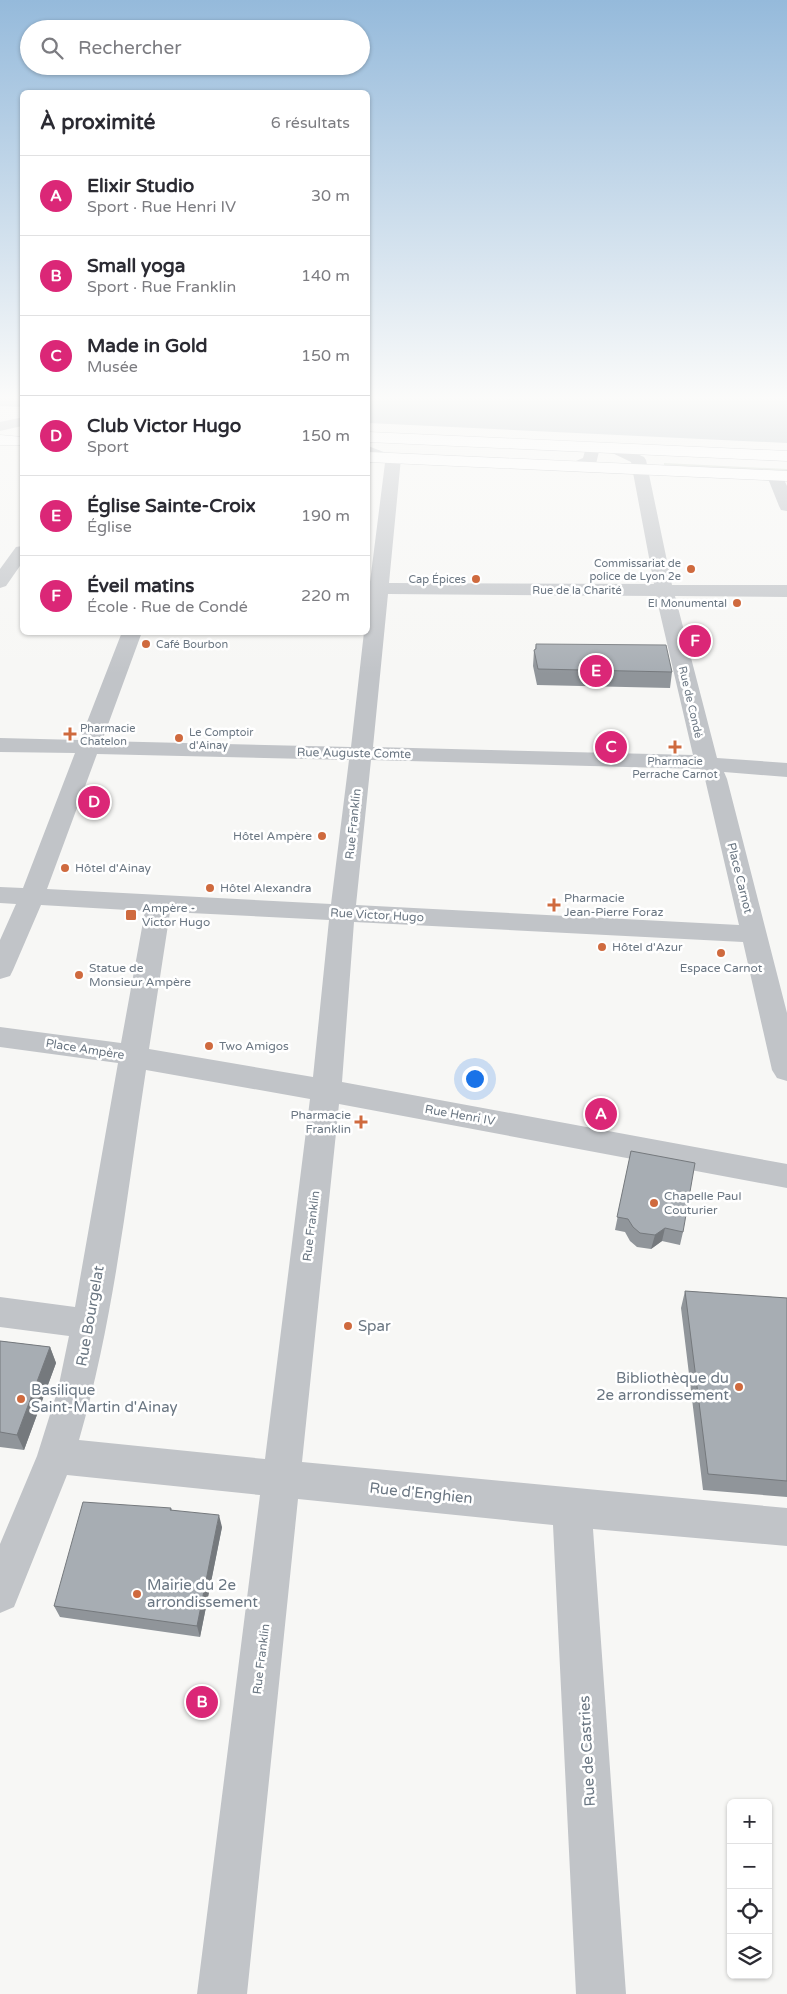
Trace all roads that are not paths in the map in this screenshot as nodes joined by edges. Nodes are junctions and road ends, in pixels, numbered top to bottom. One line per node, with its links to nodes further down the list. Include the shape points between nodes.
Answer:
1 (386, 488): 7 (street, Rue Franklin)
2 (644, 488): 8 (street, Rue de Condé)
3 (783, 488): 4 (street)
4 (787, 506)
5 (20, 554): 6 (street)
6 (4, 582)
7 (374, 589): 8 (street, Rue de la Charité); 13 (street, Rue Franklin)
8 (664, 590): 9 (street, Rue de la Charité); 14 (street, Rue de Condé, via 702,753)
9 (787, 591)
10 (131, 635): 12 (street)
11 (0, 745): 12 (street, Rue Auguste Comte)
12 (88, 747): 13 (street, Rue Auguste Comte); 17 (street)
13 (361, 753): 14 (street, Rue Auguste Comte); 19 (street, Rue Franklin)
14 (708, 764): 15 (street); 20 (street, Place Carnot, via 716,779)
15 (787, 770)
16 (0, 895): 17 (street, Rue Victor Hugo)
17 (32, 897): 18 (street, Rue Victor Hugo); 21 (street)
18 (159, 903): 19 (street, Rue Victor Hugo); 23 (street, Place Ampère)
19 (342, 914): 20 (street, Rue Victor Hugo); 25 (street, Rue Franklin)
20 (754, 934): 24 (street, Place Carnot)
21 (0, 970)
22 (0, 1037): 23 (street, Place Ampère, via 114,1051)
23 (133, 1057): 25 (street, Rue Henri IV); 28 (street, Rue Bourgelat)
24 (787, 1070)
25 (326, 1091): 26 (street, Rue Henri IV); 30 (street, Rue Franklin)
26 (787, 1176)
27 (0, 1312): 28 (street)
28 (89, 1324): 29 (street, Rue Bourgelat, via 76,1389)
29 (56, 1456): 30 (street, Rue d'Enghien); 33 (street, Rue Bourgelat)
30 (282, 1478): 31 (street, Rue d'Enghien); 34 (street, Rue Franklin)
31 (572, 1508): 32 (street, Rue d'Enghien); 35 (street, Rue de Castries)
32 (787, 1527)
33 (0, 1593)
34 (222, 1994)
35 (601, 1994)

